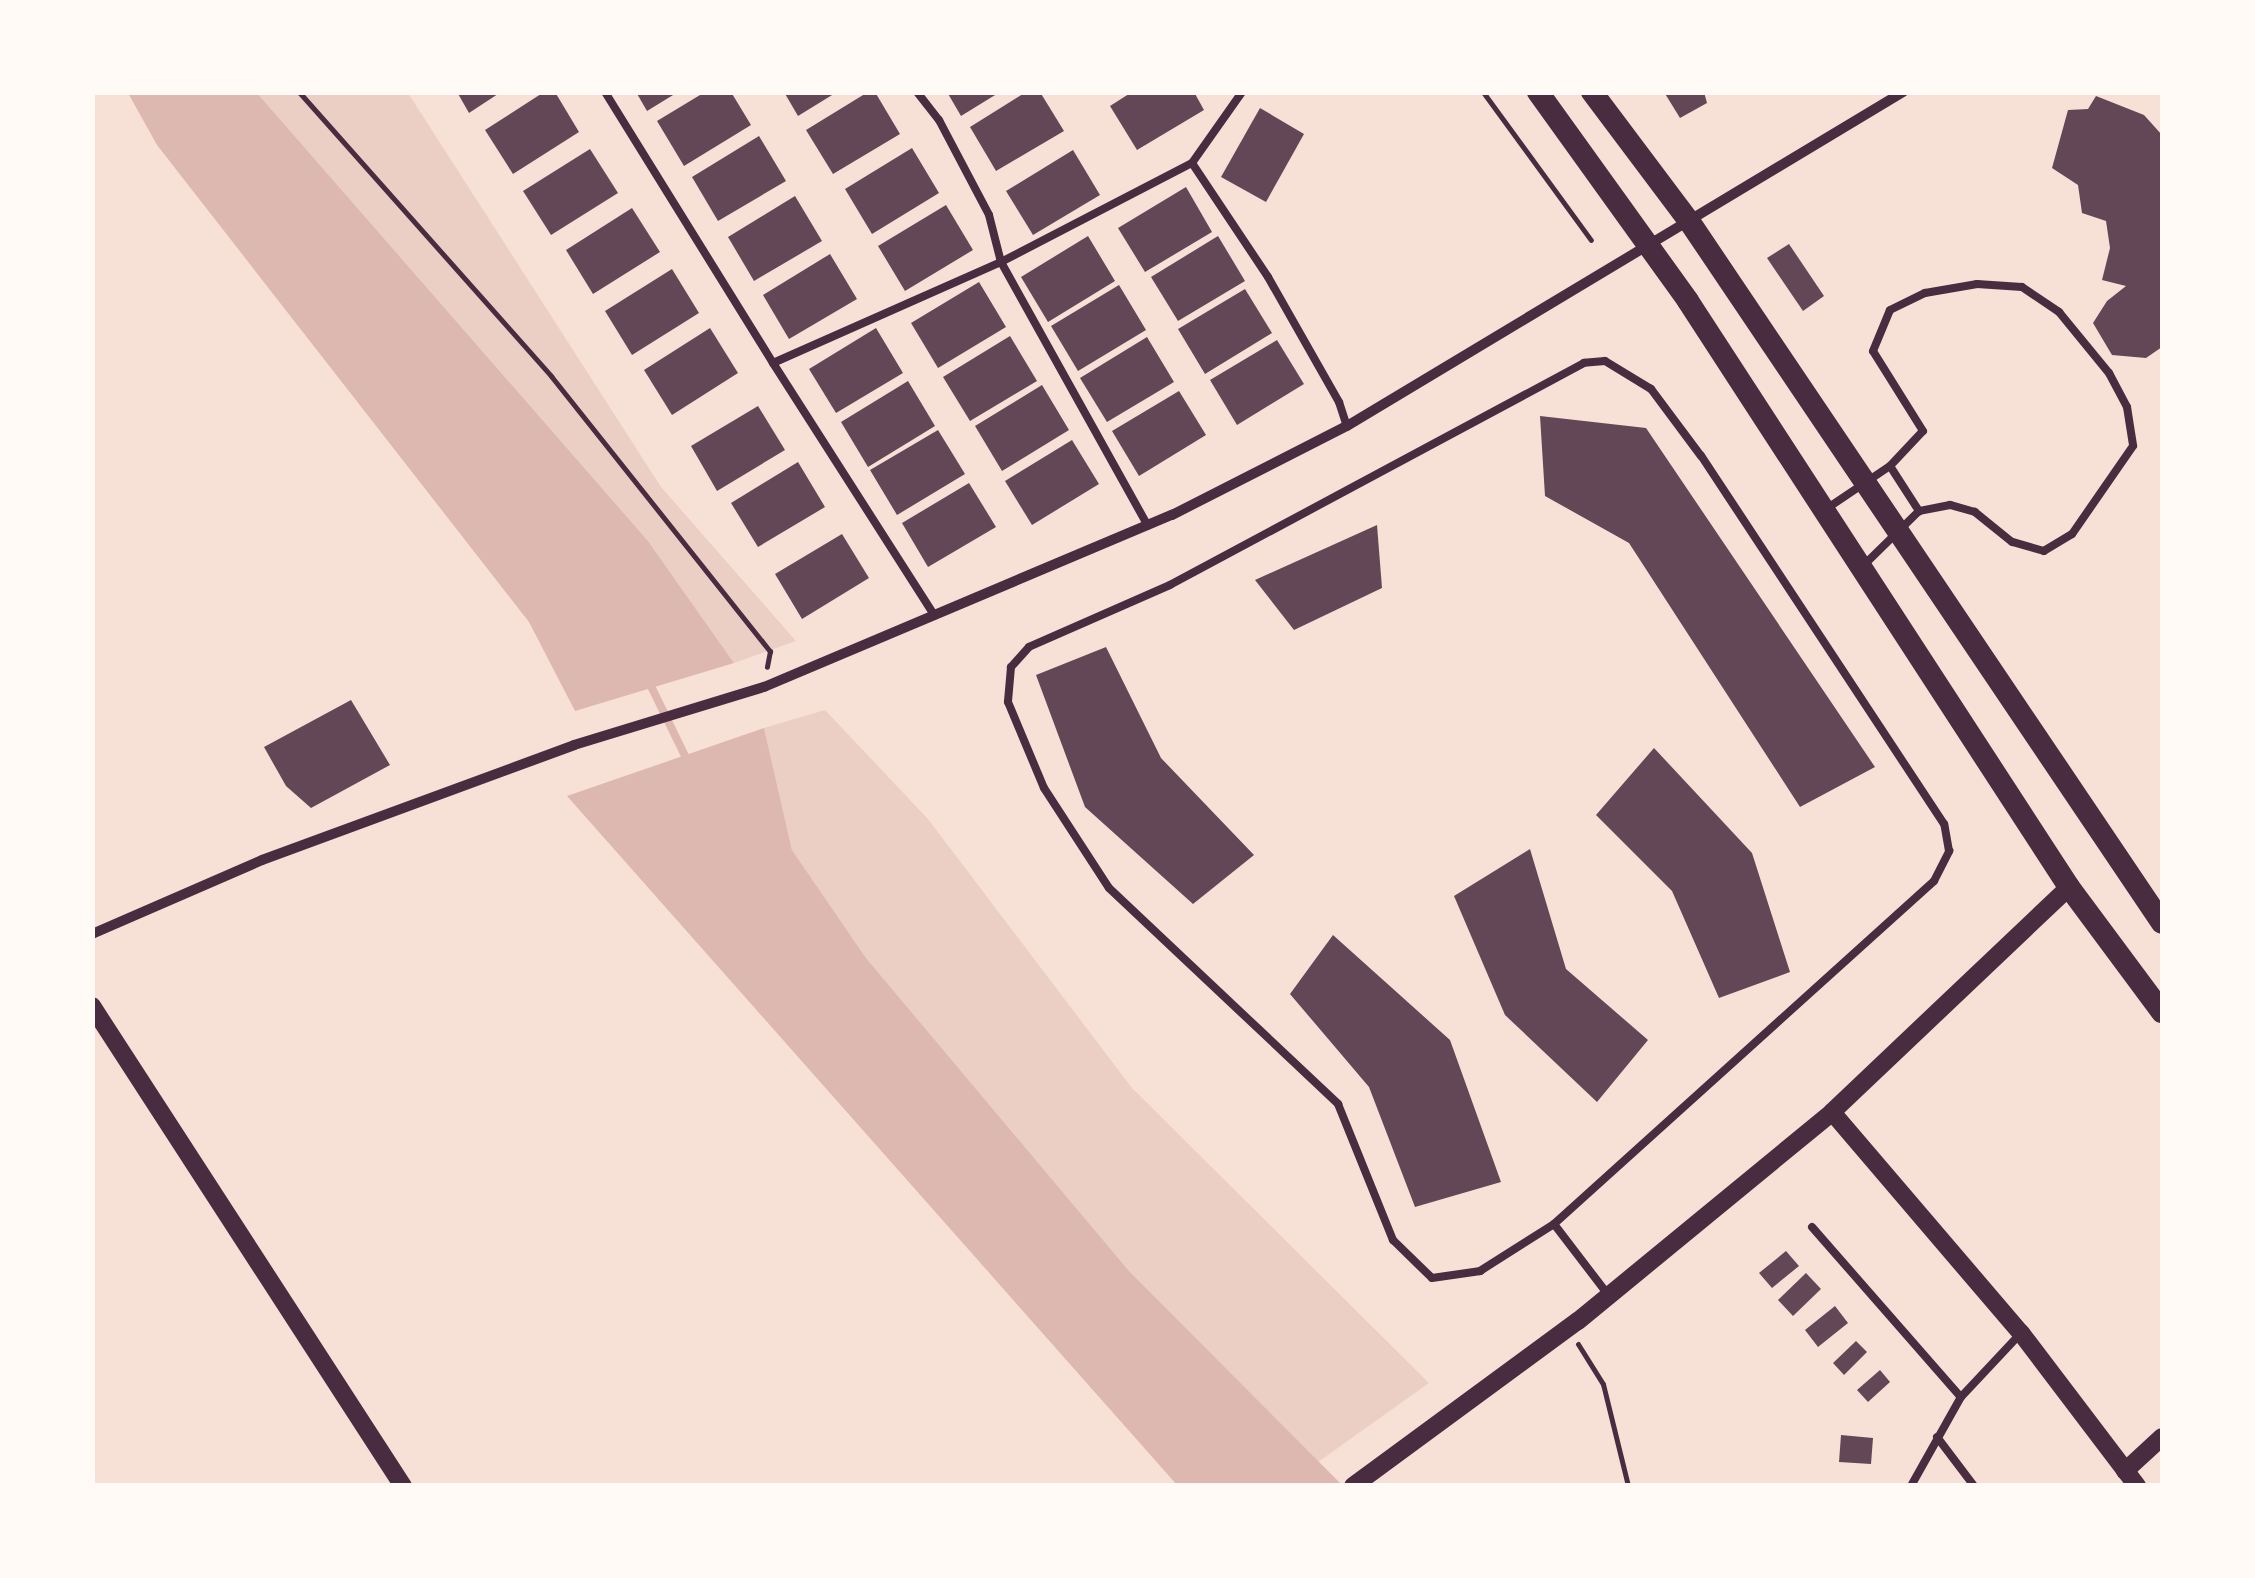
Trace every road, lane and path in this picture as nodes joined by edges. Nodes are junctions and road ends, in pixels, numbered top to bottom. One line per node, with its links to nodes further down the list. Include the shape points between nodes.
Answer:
1 (605, 92): 14 (lane)
2 (917, 92): 13 (lane, via 988,214)
3 (1242, 92): 9 (lane)
4 (1483, 92): 11 (path)
5 (1538, 92): 12 (main road)
6 (1592, 92): 10 (main road)
7 (1902, 92): 10 (street)
8 (303, 95): 24 (path, via 551,376 770,650)
9 (1192, 163): 13 (lane); 15 (lane, via 1268,277)
10 (1689, 222): 12 (street); 17 (main road)
11 (1591, 240)
12 (1648, 247): 15 (street); 18 (main road)
13 (1001, 262): 14 (lane); 20 (lane)
14 (772, 363): 23 (lane)
15 (1347, 426): 20 (street)
16 (1890, 466): 17 (lane); 19 (lane); 19 (lane, via 1922,431 1874,351 1890,310 1925,293 1977,284 2022,287 2059,312 2109,373 2127,408 2133,446 2072,534 2044,551 2012,542 1975,512 1950,505)
17 (1866, 483): 18 (lane); 21 (main road)
18 (1823, 510): 22 (main road)
19 (1920, 511): 21 (lane)
20 (1148, 526): 23 (street)
21 (1900, 533): 22 (lane); 26 (main road)
22 (1861, 568): 25 (main road)
23 (936, 617): 24 (street)
24 (764, 688): 27 (street, via 574,745 262,860)
25 (2069, 887): 29 (main road); 30 (street)
26 (2162, 923)
27 (92, 934)
28 (92, 1006): 40 (street)
29 (2162, 1012)
30 (1832, 1112): 33 (street); 35 (street)
31 (1554, 1224): 31 (lane, via 1480,1271 1432,1278 1393,1240 1338,1104 1109,888 1044,788 1008,702 1011,667 1029,647 1170,585 1584,363 1605,361 1650,389 1701,456 1944,824 1949,852 1934,880); 33 (lane)
32 (1812, 1227): 36 (lane)
33 (1609, 1296): 34 (street)
34 (1568, 1328): 41 (street); 42 (path, via 1603,1384)
35 (2021, 1333): 36 (lane); 39 (street)
36 (1961, 1398): 37 (lane)
37 (1937, 1437): 43 (lane); 44 (lane)
38 (2162, 1437): 39 (street)
39 (2131, 1478)
40 (403, 1486)
41 (1354, 1486)
42 (1628, 1486)
43 (1911, 1486)
44 (1974, 1486)

